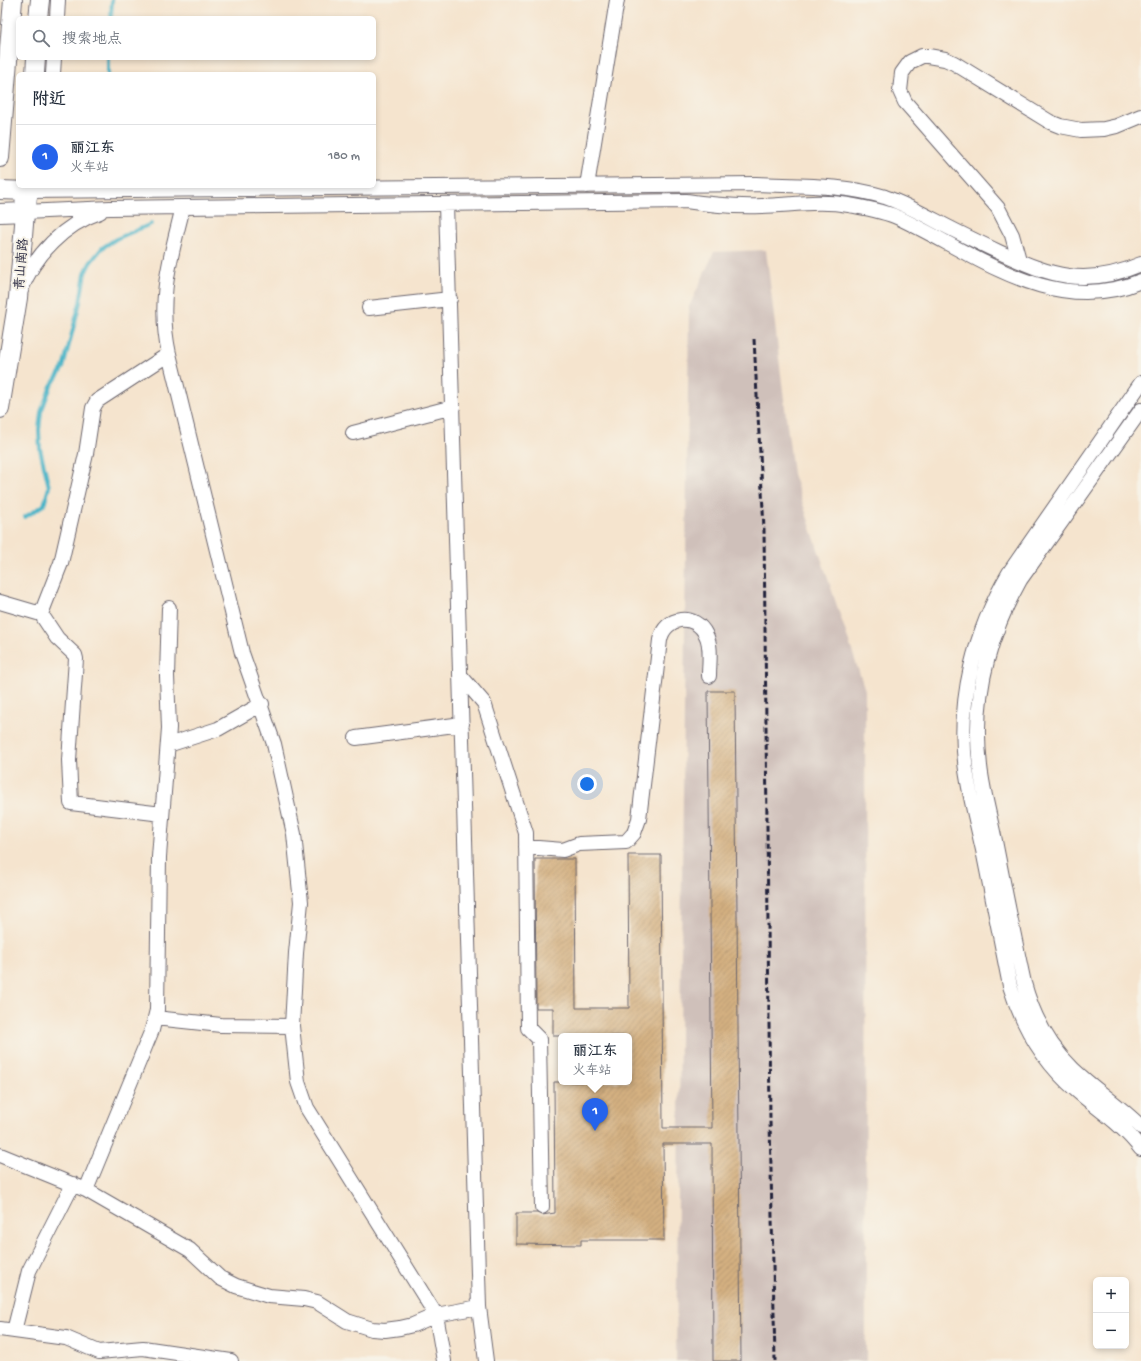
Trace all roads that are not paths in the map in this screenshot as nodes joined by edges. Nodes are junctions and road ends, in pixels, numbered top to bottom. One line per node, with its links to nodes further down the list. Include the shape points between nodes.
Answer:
1 (13, 0): 11 (main road)
2 (40, 0): 5 (main road)
3 (58, 0): 6 (street)
4 (617, 0): 15 (street)
5 (38, 16)
6 (57, 16)
7 (36, 60): 9 (main road)
8 (54, 60): 10 (street)
9 (35, 72)
10 (53, 72)
11 (8, 76): 12 (main road); 14 (main road)
12 (0, 106)
13 (1141, 116): 25 (street, via 1104,129 1070,128 1050,122 945,59 922,56 905,67 900,85 905,102 998,208 1012,235)
14 (0, 158)
15 (587, 186): 16 (street); 25 (street, via 756,184 862,191 906,204)
16 (376, 187)
17 (27, 188): 18 (street); 19 (main road); 23 (highway, 青山南路)
18 (131, 188)
19 (0, 190)
20 (446, 204): 21 (street); 27 (street, via 686,201 741,206 827,202 898,218 975,258 1043,288 1091,292); 29 (street)
21 (183, 207): 22 (street); 31 (street, via 163,296 163,322)
22 (110, 208): 23 (street); 28 (street, via 81,220 56,239 33,266)
23 (25, 212): 24 (main road); 28 (main road, 青山南路)
24 (0, 213)
25 (1019, 260): 26 (street, via 1048,273 1076,276 1104,275)
26 (1141, 264)
27 (1141, 281)
28 (18, 298): 34 (main road, 青山南路)
29 (450, 299): 30 (street); 33 (street)
30 (369, 308)
31 (169, 354): 39 (street, via 97,401 93,408 86,454 61,562); 42 (street, via 242,653)
32 (1141, 382): 51 (street, via 998,591 982,629 971,667 964,727 966,769 1010,986 1022,1019 1051,1065 1078,1092 1121,1126)
33 (453, 407): 36 (street); 40 (street)
34 (0, 409)
35 (1141, 410): 50 (street, via 1010,597 988,652 981,688 978,727 981,775 1024,983 1034,1013 1051,1043 1073,1069)
36 (353, 433)
37 (0, 602): 39 (street)
38 (169, 608): 45 (street)
39 (41, 614): 46 (street, via 57,638 76,659 69,760 71,803)
40 (460, 675): 43 (street); 47 (street, via 484,703 523,819)
41 (709, 676): 47 (street, via 709,644 702,628 686,619 679,619 668,625 660,640 639,819 634,833 626,842 580,844 563,850)
42 (262, 704): 45 (street, via 218,728); 49 (street, via 283,780 300,877 302,902)
43 (462, 724): 44 (street); 56 (street)
44 (356, 738)
45 (168, 745): 46 (street)
46 (162, 814): 48 (street, via 158,857)
47 (526, 847): 55 (street, via 528,1028 539,1039)
48 (155, 1018): 49 (street, via 221,1025); 54 (street)
49 (292, 1026): 57 (street, via 298,1082 307,1108)
50 (1141, 1127)
51 (1141, 1149)
52 (0, 1155): 53 (street)
53 (73, 1184): 54 (street); 58 (street, via 29,1271)
54 (86, 1190): 57 (street, via 190,1250 220,1278 242,1288 269,1296 317,1302 347,1321 372,1329 400,1328)
55 (542, 1207)
56 (479, 1307): 57 (street); 61 (street)
57 (436, 1315): 60 (street)
58 (7, 1330): 59 (street, via 66,1338 98,1352 143,1348)
59 (231, 1361)
60 (444, 1361)
61 (486, 1361)

